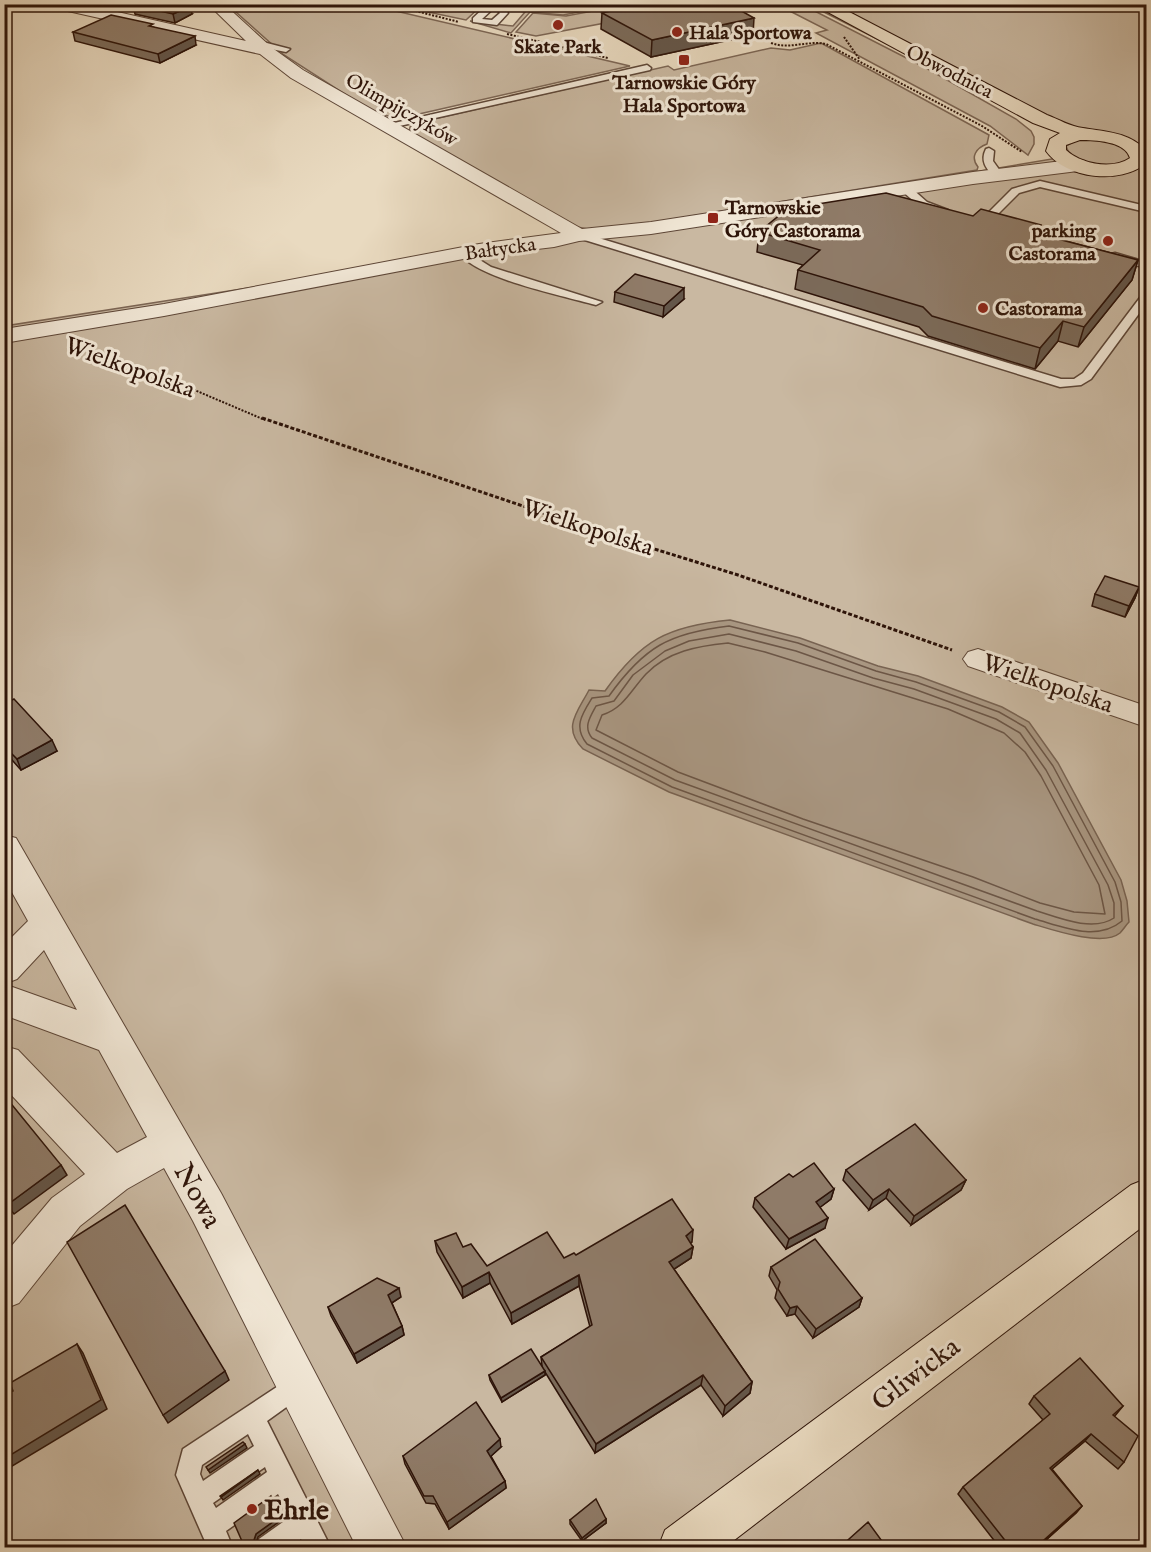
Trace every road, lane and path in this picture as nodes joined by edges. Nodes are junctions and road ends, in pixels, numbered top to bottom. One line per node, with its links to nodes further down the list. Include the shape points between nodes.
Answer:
1 (59, 4): 11 (street)
2 (215, 4): 11 (street, Olimpijczyków)
3 (388, 4): 6 (path)
4 (812, 4): 14 (main road, Obwodnica)
5 (821, 4): 16 (main road, Obwodnica, via 1040,119)
6 (467, 24)
7 (744, 28): 9 (path)
8 (501, 32): 13 (path)
9 (764, 39)
10 (771, 43): 19 (path, via 787,48 816,42 826,44 982,126)
11 (262, 47): 12 (lane); 15 (street, Olimpijczyków, via 297,74)
12 (286, 49)
13 (646, 68): 15 (lane)
14 (1021, 116): 17 (main road, Obwodnica, via 1044,127); 19 (main road, via 1040,135 1041,144)
15 (386, 126): 27 (street, Olimpijczyków)
16 (1080, 134): 17 (main road); 21 (main road, via 1102,135 1129,144 1140,153)
17 (1059, 147): 19 (street, Bałtycka); 20 (main road, Obwodnica)
18 (989, 151): 22 (lane, via 988,161)
19 (1032, 159): 22 (street, Bałtycka)
20 (1078, 165): 21 (main road); 22 (street, Bałtycka)
21 (1143, 172)
22 (998, 175): 23 (street, Bałtycka)
23 (905, 188): 25 (lane, via 923,204); 27 (street, Bałtycka, via 651,228)
24 (1146, 209): 26 (lane, via 1040,184 1025,185 1017,188)
25 (958, 213)
26 (986, 221)
27 (579, 235): 28 (street, Bałtycka); 31 (lane, via 1059,382 1077,382 1087,376)
28 (464, 253): 32 (lane, via 487,269); 33 (street, Bałtycka)
29 (1107, 254): 30 (lane)
30 (1146, 264)
31 (1146, 297)
32 (596, 302)
33 (32, 331): 34 (street, Bałtycka); 35 (path, Wielkopolska, via 171,380 280,426 738,575)
34 (4, 336)
35 (978, 659): 36 (street, Wielkopolska)
36 (1146, 717)
37 (4, 848): 38 (street, Nowa)
38 (48, 923): 39 (street); 41 (street, Nowa)
39 (4, 969)
40 (4, 999): 41 (street)
41 (111, 1038): 43 (street, Nowa)
42 (5, 1062): 44 (street)
43 (171, 1144): 44 (street); 47 (street, Nowa)
44 (113, 1176): 46 (street, via 66,1212)
45 (1146, 1199): 57 (main road, Gliwicka)
46 (4, 1288)
47 (299, 1384): 48 (lane); 56 (street, Nowa)
48 (252, 1417): 49 (lane); 51 (lane, via 192,1458 188,1475)
49 (269, 1450): 50 (lane); 51 (lane)
50 (282, 1476): 52 (lane); 53 (lane)
51 (199, 1498): 53 (lane)
52 (305, 1521): 54 (lane); 55 (lane)
53 (216, 1537)
54 (268, 1548)
55 (320, 1548)
56 (383, 1548)
57 (683, 1548)

